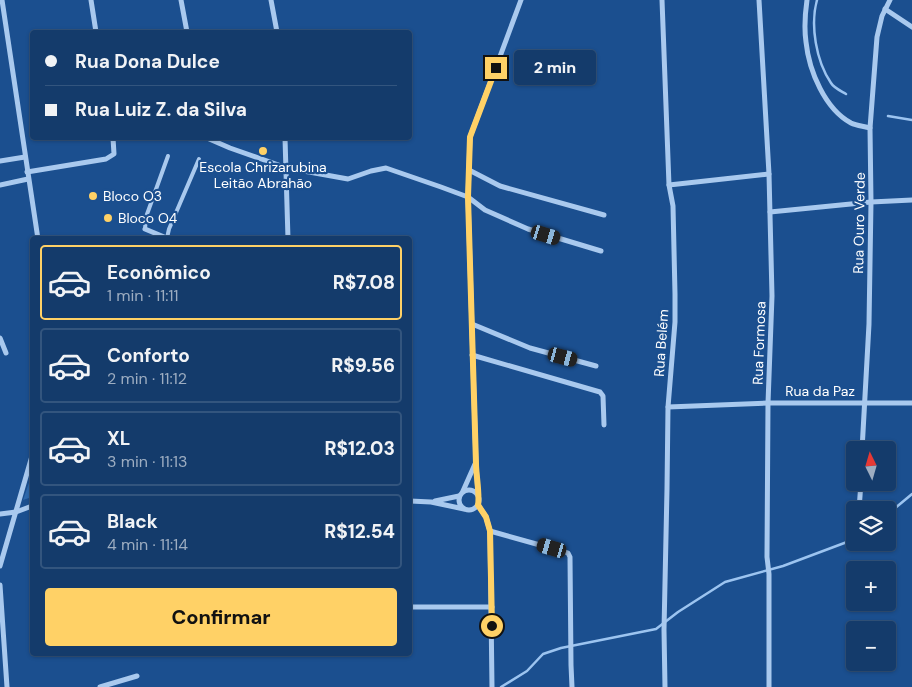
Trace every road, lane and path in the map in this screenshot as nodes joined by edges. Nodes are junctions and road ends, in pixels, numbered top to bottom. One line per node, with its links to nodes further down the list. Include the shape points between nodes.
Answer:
1 (2, 0): 20 (street)
2 (91, 0): 12 (street)
3 (180, 0): 13 (street)
4 (271, 0): 14 (street)
5 (521, 0): 24 (street, via 470,137)
6 (662, 0): 29 (street, Rua Belém)
7 (759, 0): 26 (street, Rua Formosa)
8 (807, 0): 15 (street, via 806,42 810,64 820,88 835,111 852,124)
9 (890, 0): 10 (street, Rua Ouro Verde)
10 (885, 9): 11 (street); 15 (street, Rua Ouro Verde, via 877,36)
11 (912, 27)
12 (96, 30)
13 (187, 30)
14 (277, 30)
15 (870, 128): 32 (street, Rua Ouro Verde)
16 (113, 140): 25 (street, via 114,154 106,159)
17 (212, 140): 23 (street)
18 (285, 140): 23 (street)
19 (168, 156): 35 (lane, via 146,217)
20 (25, 157): 22 (street); 25 (street)
21 (198, 159): 38 (lane)
22 (0, 161)
23 (287, 168): 30 (street, via 348,180 386,168); 39 (street)
24 (469, 170): 30 (street); 34 (street, via 500,186)
25 (27, 172): 27 (street)
26 (769, 174): 29 (street); 33 (street, Rua Formosa)
27 (28, 178): 28 (street); 36 (street)
28 (0, 185)
29 (669, 185): 49 (street, Rua Belém, via 673,206 675,322)
30 (468, 197): 40 (street, via 485,210 528,230); 41 (street)
31 (912, 200): 32 (street)
32 (871, 202): 33 (street); 46 (street, Rua Ouro Verde)
33 (770, 212): 47 (street, Rua Formosa, via 772,296)
34 (604, 215)
35 (146, 229): 37 (street)
36 (38, 236)
37 (163, 236)
38 (168, 236)
39 (288, 236)
40 (601, 251)
41 (472, 324): 44 (street); 45 (street, via 530,348)
42 (0, 338): 43 (street)
43 (6, 353)
44 (472, 356): 50 (street, via 600,392); 53 (street)
45 (596, 366)
46 (865, 402): 47 (street, Rua da Paz); 48 (street, Rua da Paz); 51 (street, Rua Ouro Verde)
47 (768, 403): 49 (street, Rua da Paz); 77 (street, Rua Formosa)
48 (912, 403)
49 (668, 407): 76 (street, Rua Belém)
50 (604, 425)
51 (863, 441)
52 (30, 463): 62 (street)
53 (476, 464): 54 (street); 55 (street)
54 (463, 491): 55 (street, via 473,490); 56 (street)
55 (478, 494): 59 (street)
56 (459, 496): 58 (street); 61 (street)
57 (412, 501): 58 (street)
58 (432, 502): 61 (street)
59 (478, 505): 61 (street, via 473,510); 64 (street)
60 (30, 507): 62 (street)
61 (464, 510)
62 (16, 512): 63 (street); 65 (street)
63 (0, 514)
64 (490, 531): 68 (street); 75 (street, via 568,553)
65 (0, 566)
66 (0, 585): 71 (street)
67 (412, 607): 68 (street)
68 (492, 607): 74 (street)
69 (136, 676): 73 (street)
70 (0, 678): 71 (street)
71 (6, 678): 72 (street)
72 (7, 687)
73 (100, 687)
74 (492, 687)
75 (572, 687)
76 (665, 687)
77 (770, 687)

